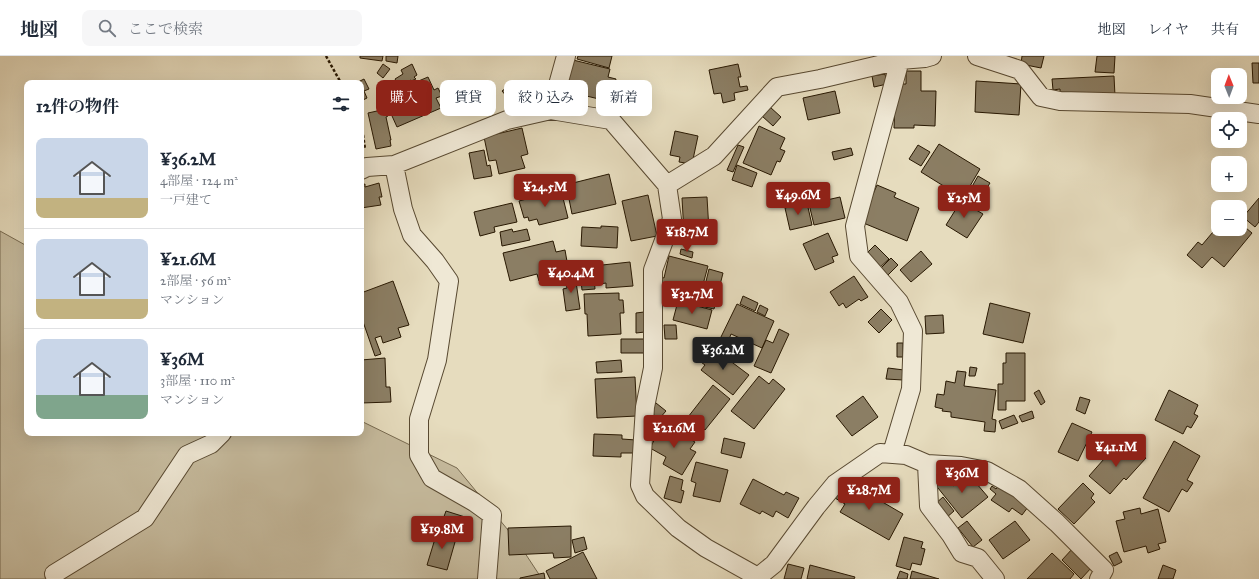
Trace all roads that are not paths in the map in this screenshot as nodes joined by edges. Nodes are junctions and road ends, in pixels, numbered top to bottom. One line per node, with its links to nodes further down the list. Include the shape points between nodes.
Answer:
1 (566, 56): 5 (street)
2 (932, 56): 4 (street)
3 (977, 56): 6 (street, via 1020,70 1041,97 1060,101 1190,104)
4 (900, 60): 11 (street, via 777,87 714,156); 13 (street, via 855,226 860,256 899,302 913,331 911,389)
5 (560, 80)
6 (1259, 114)
7 (525, 116): 9 (street, via 507,120)
8 (587, 116): 11 (street, via 611,120)
9 (394, 165): 10 (street); 17 (street, via 403,209 412,235 435,261 448,281 437,360 420,419 419,455 432,478 492,515)
10 (364, 168)
11 (666, 185): 16 (street, via 672,219 653,270 653,368 645,407 640,485 644,496 678,528 706,548)
12 (219, 436): 15 (street, via 211,444 187,455 144,518)
13 (892, 453): 14 (street, via 906,455); 16 (street, via 880,453 836,484 774,564)
14 (927, 464): 18 (street, via 929,506 962,553 978,558); 19 (street, via 987,471 1020,489 1104,570)
15 (54, 574)
16 (760, 578)
17 (487, 579)
18 (995, 579)
19 (1099, 579)

